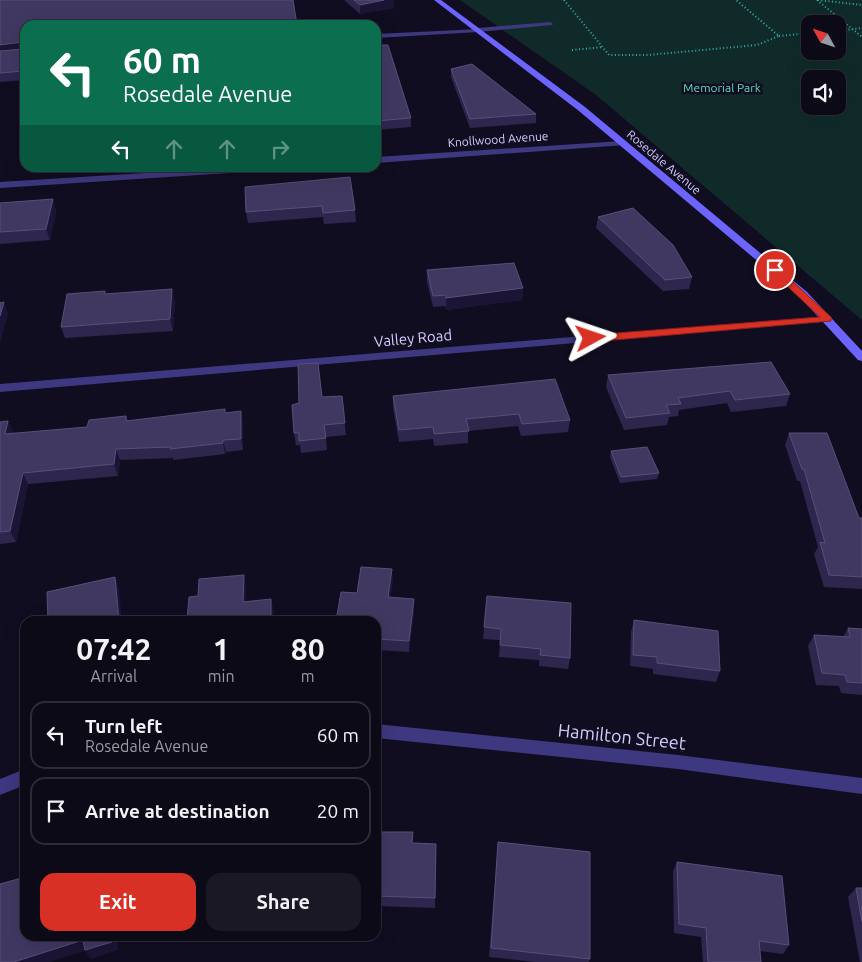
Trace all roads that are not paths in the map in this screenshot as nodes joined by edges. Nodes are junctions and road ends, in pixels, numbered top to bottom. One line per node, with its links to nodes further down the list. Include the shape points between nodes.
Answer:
1 (437, 0): 3 (street, Rosedale Avenue)
2 (550, 24): 3 (street)
3 (478, 30): 4 (street); 5 (street, Rosedale Avenue)
4 (381, 36)
5 (622, 143): 6 (street, Knollwood Avenue); 9 (street, Rosedale Avenue, via 804,294)
6 (381, 160)
7 (197, 172): 8 (street)
8 (0, 185)
9 (828, 319): 10 (street, Rosedale Avenue); 11 (street, Valley Road)
10 (862, 358)
11 (0, 388)
12 (381, 732): 14 (street, Hamilton Street, via 678,762)
13 (20, 779): 15 (street)
14 (862, 786)
15 (0, 787)

